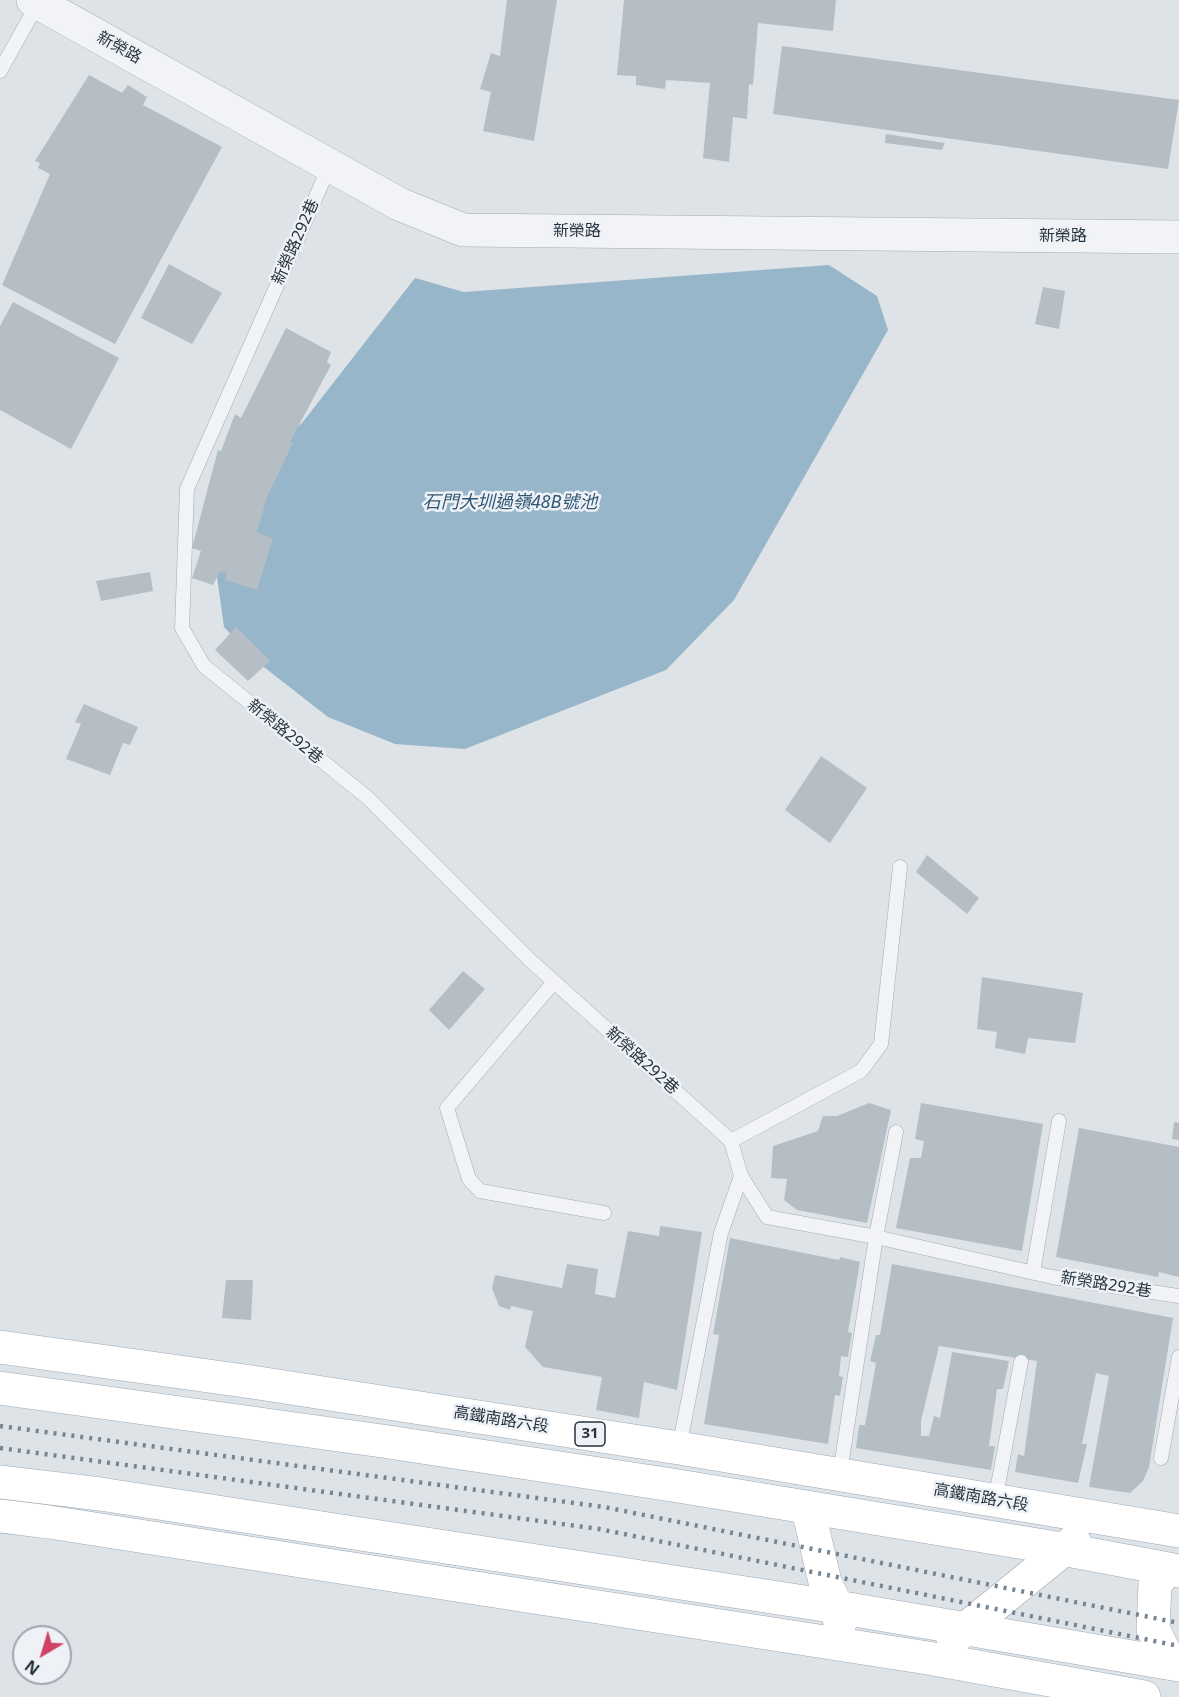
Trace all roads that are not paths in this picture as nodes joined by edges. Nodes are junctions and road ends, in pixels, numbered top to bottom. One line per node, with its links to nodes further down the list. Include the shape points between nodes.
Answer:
1 (35, 1): 2 (lane); 3 (street, 新榮路)
2 (0, 71)
3 (330, 165): 4 (street, 新榮路, via 399,204 463,230); 6 (lane, 新榮路292巷, via 187,489 182,628 204,666 368,798)
4 (1179, 237)
5 (900, 867): 9 (lane, via 881,1044 861,1071)
6 (554, 982): 9 (lane, 新榮路292巷); 11 (lane, via 447,1108 469,1179 480,1191)
7 (1059, 1121): 13 (lane)
8 (896, 1132): 12 (lane)
9 (731, 1141): 10 (lane, 新榮路292巷)
10 (741, 1176): 12 (lane, 新榮路292巷, via 767,1217); 19 (lane, via 721,1233)
11 (604, 1213)
12 (876, 1237): 13 (lane, 新榮路292巷); 21 (lane)
13 (1033, 1272): 14 (lane, 新榮路292巷)
14 (1179, 1296)
15 (0, 1347): 19 (main road, 高鐵南路六段 / 31)
16 (1179, 1357): 20 (lane)
17 (1021, 1362): 23 (lane)
18 (0, 1388): 24 (main road, 31, via 405,1445)
19 (679, 1448): 21 (main road, 高鐵南路六段 / 31)
20 (1161, 1458)
21 (840, 1473): 23 (main road, 高鐵南路六段 / 31)
22 (0, 1482): 30 (main road)
23 (995, 1501): 26 (main road, 高鐵南路六段 / 31)
24 (808, 1509): 28 (main road, 31); 30 (main road, via 825,1582)
25 (0, 1516): 32 (main road)
26 (1107, 1518): 27 (main road, 高鐵南路六段 / 31); 28 (main road)
27 (1179, 1531)
28 (1062, 1549): 29 (main road, 31); 31 (main road)
29 (1173, 1570): 34 (main road, via 1155,1584 1153,1629)
30 (837, 1607): 31 (main road); 32 (main road)
31 (965, 1629): 33 (main road); 34 (main road)
32 (845, 1646): 33 (main road)
33 (928, 1658): 35 (main road)
34 (1174, 1664)
35 (1144, 1697)

